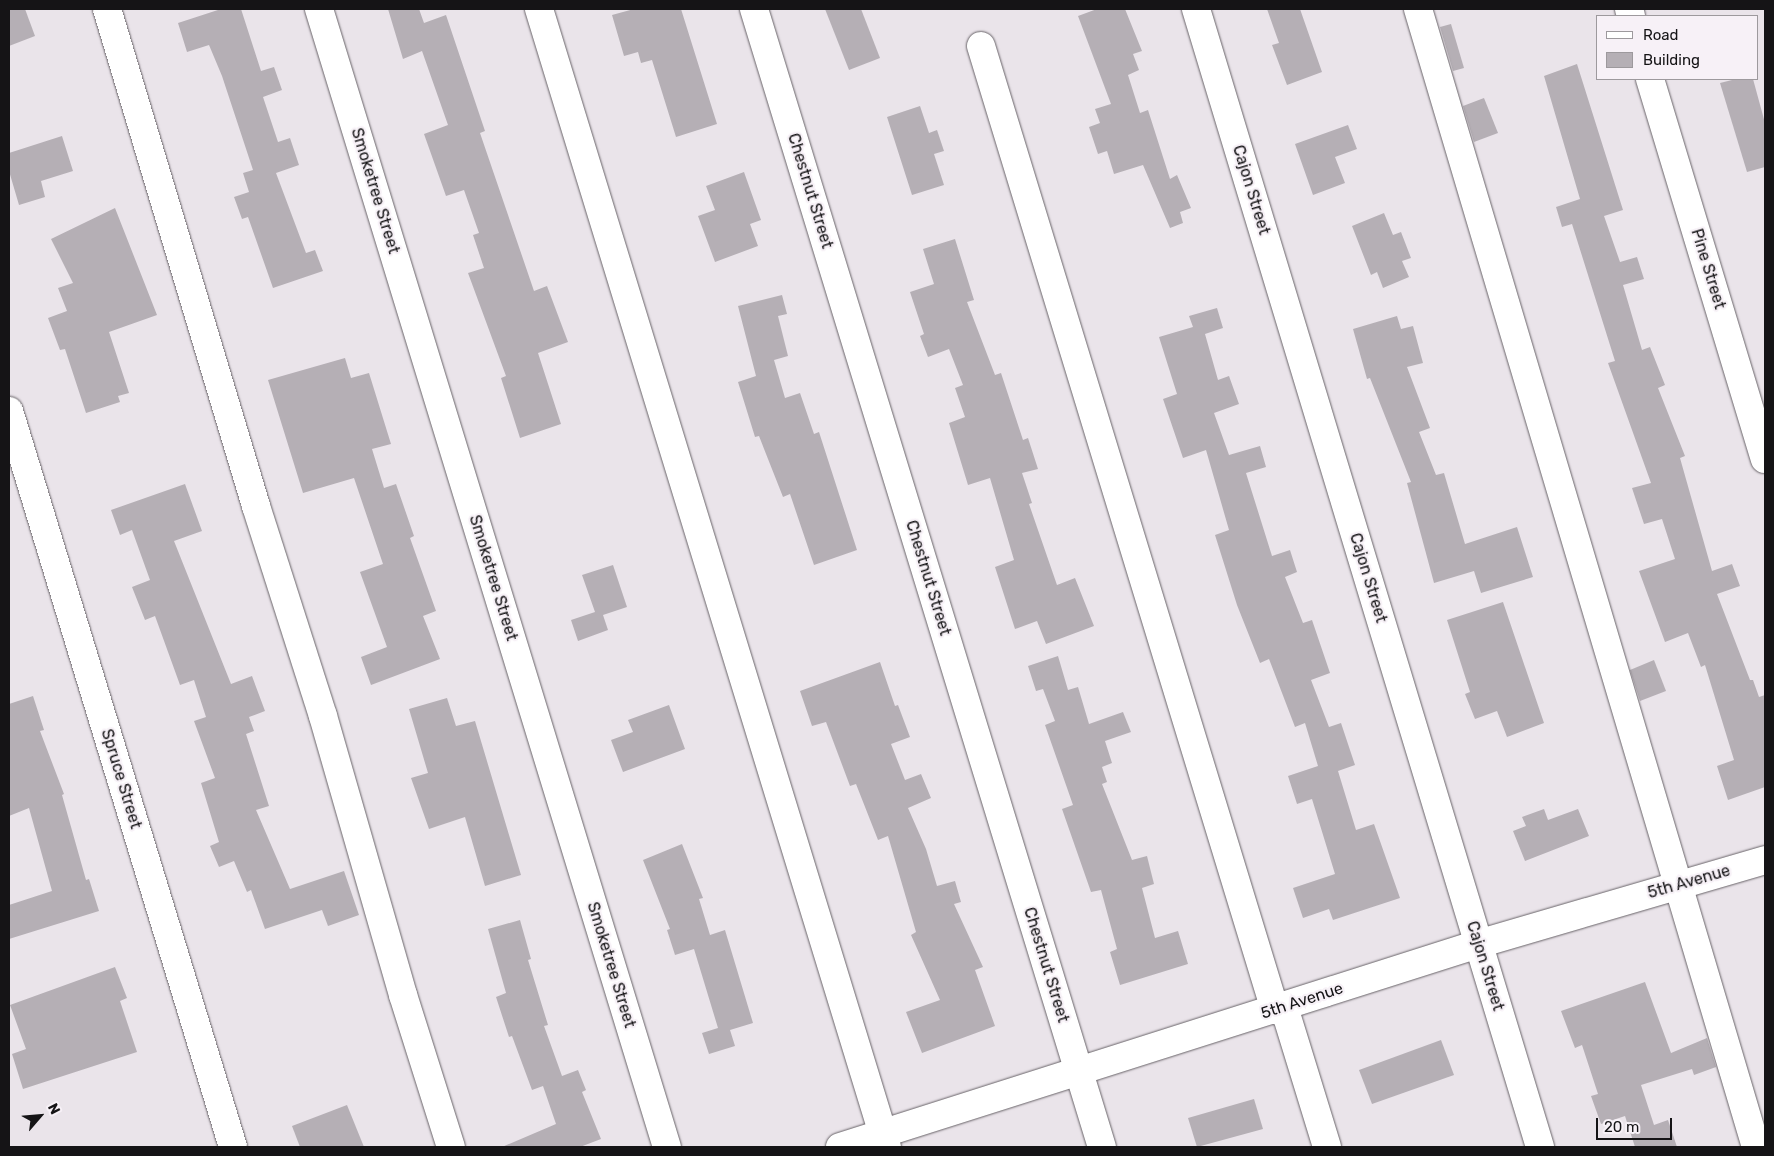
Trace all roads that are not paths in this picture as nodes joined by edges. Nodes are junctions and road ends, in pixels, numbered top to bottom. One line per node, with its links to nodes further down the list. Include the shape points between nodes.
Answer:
1 (107, 9): 18 (street, via 256,506 323,716 402,995)
2 (319, 9): 19 (street, Smoketree Street)
3 (539, 9): 16 (street)
4 (754, 9): 15 (street, Chestnut Street)
5 (1196, 9): 13 (street, Cajon Street)
6 (1418, 9): 12 (street)
7 (981, 46): 14 (street)
8 (1650, 80): 10 (street, Pine Street)
9 (9, 411): 17 (street, Spruce Street)
10 (1765, 459)
11 (1765, 860): 12 (street, 5th Avenue)
12 (1678, 885): 13 (street, 5th Avenue); 24 (street)
13 (1478, 944): 14 (street, 5th Avenue); 23 (street, Cajon Street)
14 (1279, 1008): 15 (street, 5th Avenue); 22 (street)
15 (1079, 1073): 16 (street, 5th Avenue); 21 (street, Chestnut Street)
16 (885, 1141): 20 (street, 5th Avenue)
17 (233, 1147)
18 (452, 1147)
19 (667, 1147)
20 (840, 1147)
21 (1102, 1147)
22 (1327, 1147)
23 (1540, 1147)
24 (1756, 1147)

